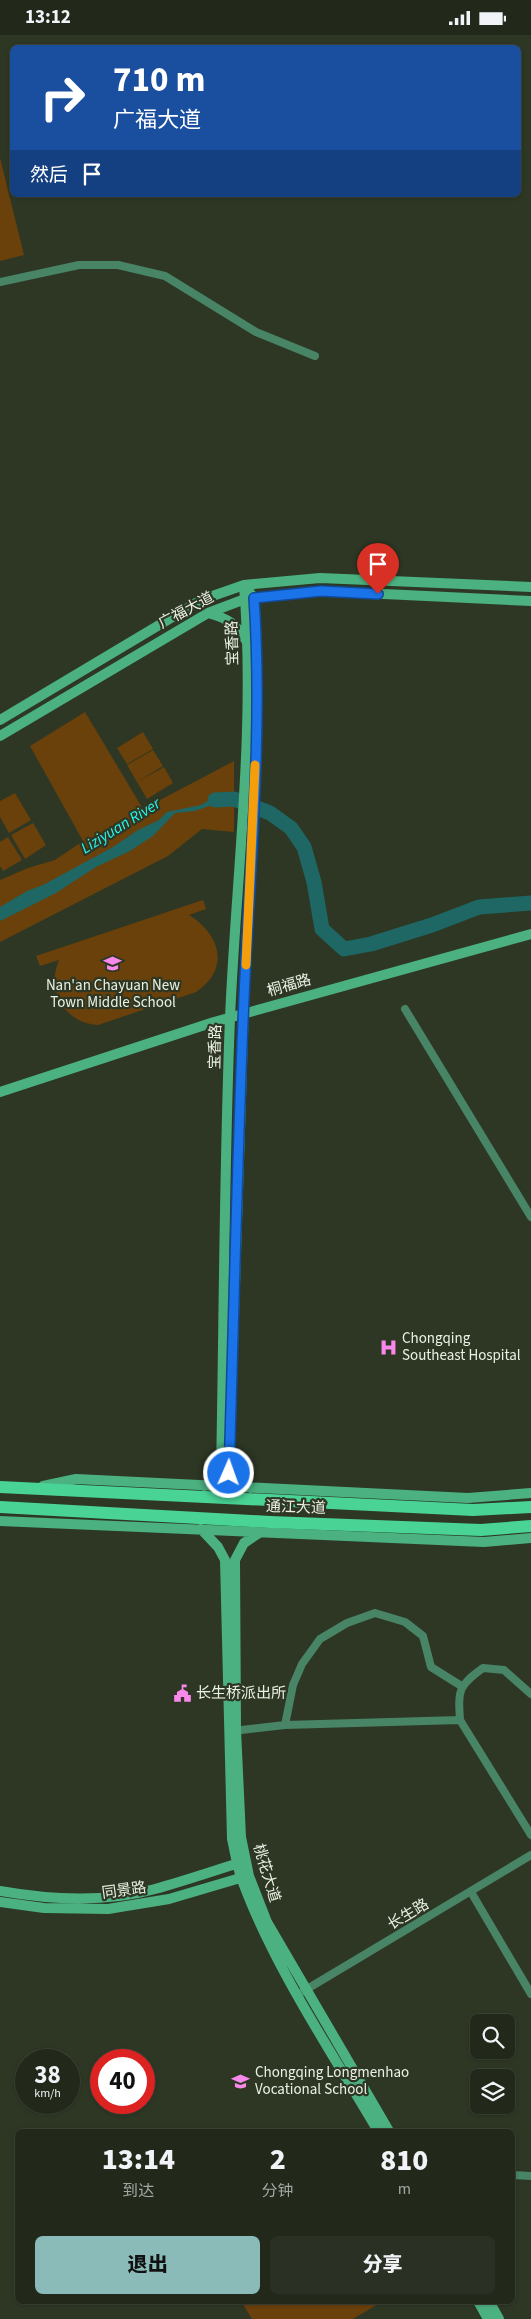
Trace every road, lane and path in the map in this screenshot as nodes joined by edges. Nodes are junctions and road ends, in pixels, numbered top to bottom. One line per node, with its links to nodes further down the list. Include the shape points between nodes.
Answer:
1 (0, 282): 2 (street, via 78,265 118,265 165,275 256,332)
2 (315, 357)
3 (244, 585): 4 (street, 广福大道, via 320,578); 5 (street); 9 (street, 广福大道, via 201,600)
4 (531, 587)
5 (250, 599): 6 (street, 广福大道, via 321,591); 7 (street, 广福大道); 8 (street, 宝香路); 11 (street, 宝香路, via 257,644 255,777)
6 (531, 601)
7 (208, 613): 8 (street, via 233,622); 10 (street, 广福大道)
8 (248, 645): 11 (street, 宝香路, via 244,777)
9 (0, 719)
10 (0, 737)
11 (247, 851): 14 (street, 宝香路); 15 (street, 宝香路)
12 (531, 934): 14 (street, 桐福路)
13 (405, 1009): 17 (street)
14 (244, 1014): 15 (street, 桐福路); 18 (street, 宝香路)
15 (230, 1017): 16 (street, 桐福路); 18 (street, 宝香路)
16 (0, 1092)
17 (531, 1217)
18 (225, 1473): 19 (street); 21 (street)
19 (204, 1486): 21 (street, 通江大道); 22 (street, 通江大道, via 76,1479)
20 (0, 1487): 22 (main road, 通江大道)
21 (251, 1488): 23 (street, 通江大道, via 468,1498)
22 (25, 1489): 25 (main road, 通江大道, via 474,1510)
23 (531, 1493)
24 (0, 1507): 27 (main road, 通江大道, via 481,1530)
25 (531, 1507)
26 (0, 1521): 28 (street, 通江大道)
27 (531, 1527)
28 (201, 1529): 29 (street, 通江大道); 31 (street)
29 (259, 1533): 30 (street, 通江大道, via 484,1542); 31 (street, via 244,1543)
30 (531, 1538)
31 (230, 1560): 36 (street, 桃花大道)
32 (463, 1687): 33 (street, via 466,1679 483,1668 504,1670); 34 (street, via 458,1695); 35 (street, via 431,1667 423,1636 404,1622 375,1613 347,1623 320,1639 302,1664 293,1685)
33 (531, 1694)
34 (460, 1720): 35 (street); 37 (street)
35 (285, 1725): 36 (street)
36 (232, 1731): 39 (street, 桃花大道)
37 (531, 1835)
38 (531, 1855): 42 (street, 长生路)
39 (242, 1862): 40 (street, 桃花大道); 41 (street, via 154,1889 94,1899 45,1898)
40 (245, 1877): 43 (street, 同景路, via 169,1899 108,1909 44,1908); 44 (street, 桃花大道)
41 (0, 1891)
42 (471, 1892): 44 (street, 长生路); 45 (street)
43 (0, 1902)
44 (302, 1992): 46 (street, 桃花大道); 47 (street, 桃花大道)
45 (531, 1994)
46 (377, 2129)
47 (388, 2129)
48 (515, 2175): 49 (street)
49 (531, 2176)
50 (487, 2313): 51 (street)
51 (499, 2319)

